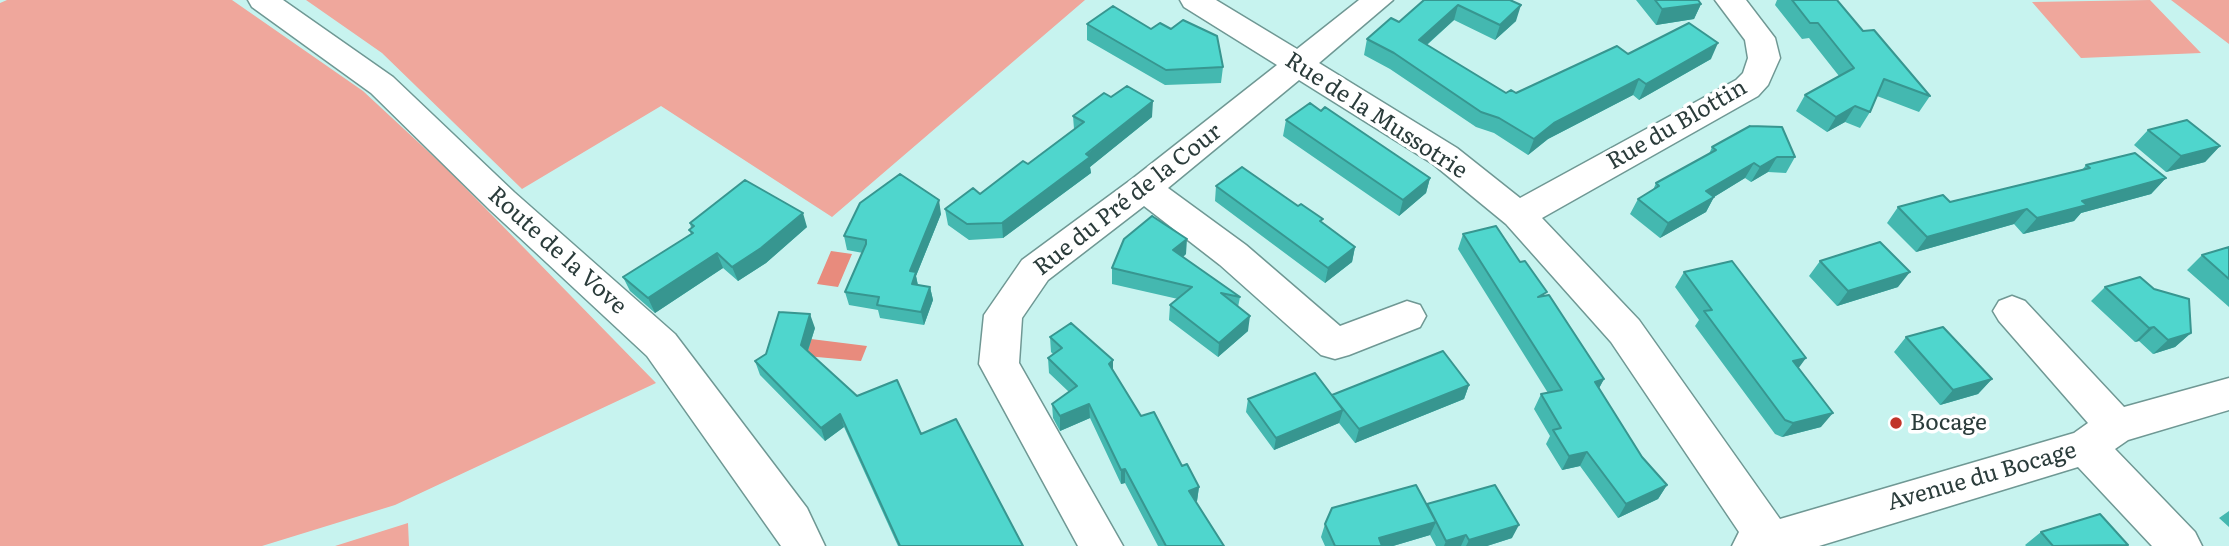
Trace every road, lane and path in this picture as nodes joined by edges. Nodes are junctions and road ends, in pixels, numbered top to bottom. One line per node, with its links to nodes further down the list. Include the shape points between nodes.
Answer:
1 (263, 0): 13 (street, Route de la Vove, via 382,85 661,345 792,522)
2 (1195, 0): 5 (street, Rue de la Mussotrie)
3 (1378, 0): 5 (street, Rue du Pré de la Cour)
4 (1730, 0): 7 (street, Rue du Blottin, via 1760,38 1764,58 1757,78 1747,88)
5 (1299, 64): 6 (street, Rue du Pré de la Cour); 7 (street, Rue de la Mussotrie, via 1445,156)
6 (1144, 188): 9 (street, via 1233,254 1335,344); 14 (street, Rue du Pré de la Cour, via 1035,270 1003,315 999,364)
7 (1518, 215): 12 (street, Rue de la Mussotrie, via 1625,331)
8 (2012, 311): 11 (street)
9 (1407, 316)
10 (2229, 394): 11 (street, Avenue du Bocage)
11 (2101, 436): 12 (street, Avenue du Bocage); 15 (street)
12 (1766, 545)
13 (803, 546)
14 (1101, 546)
15 (2180, 546)

